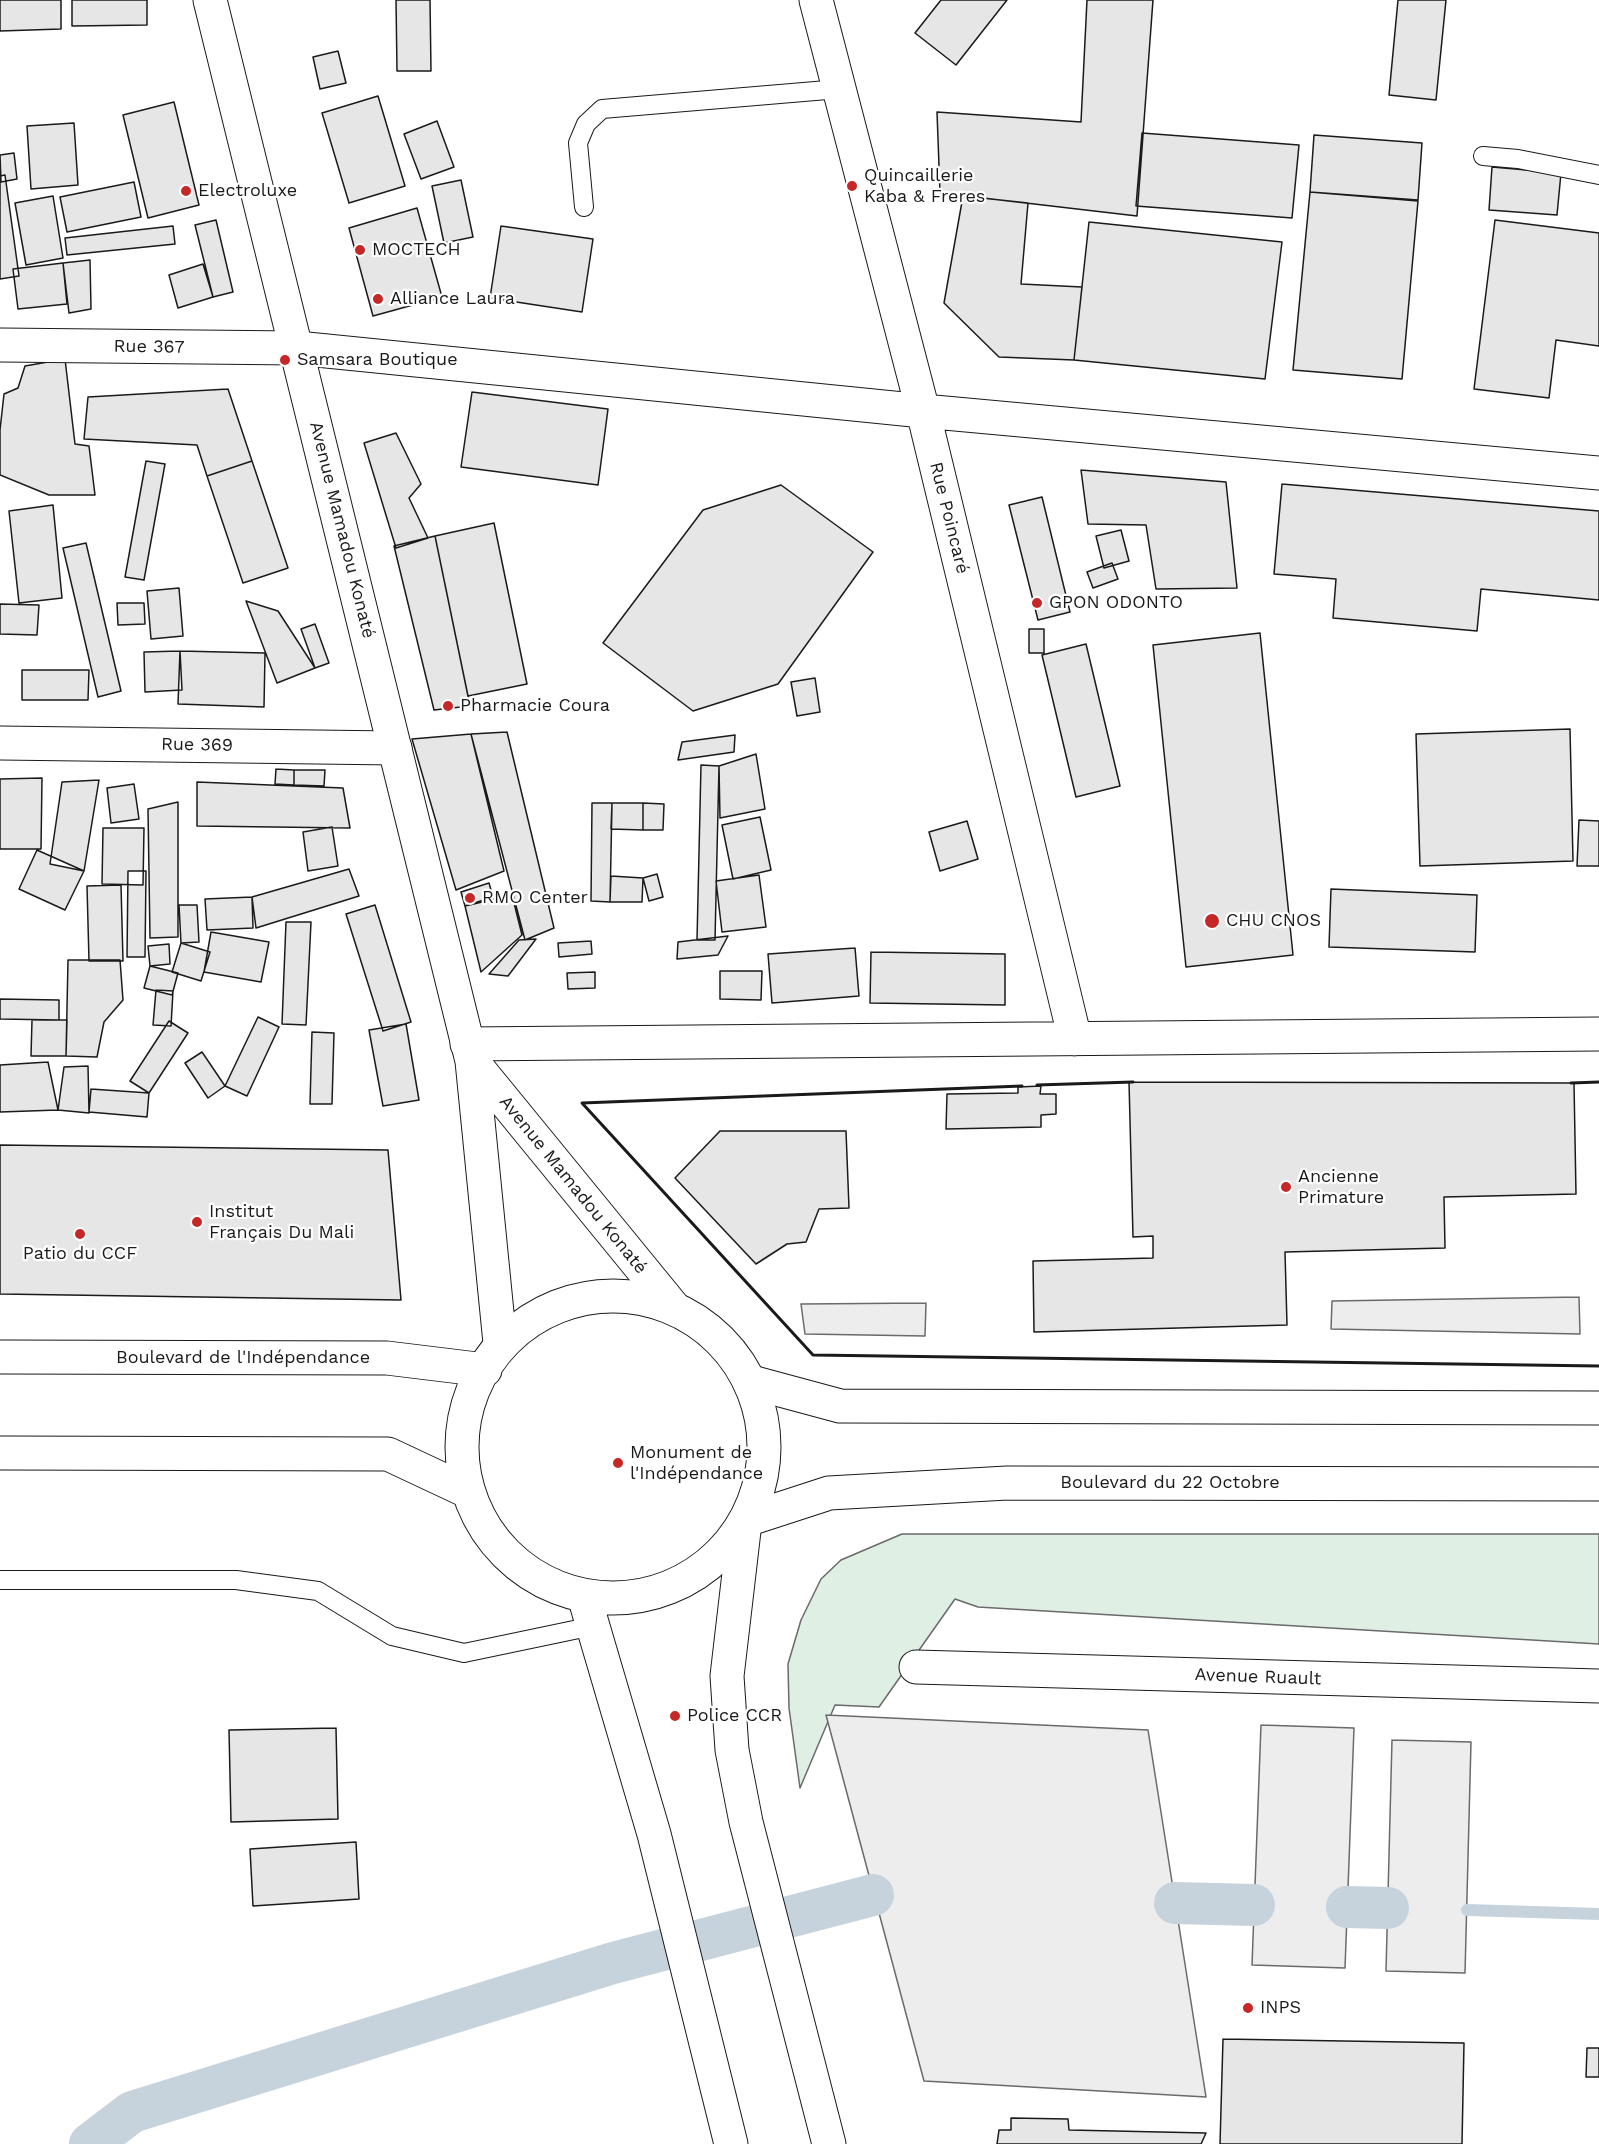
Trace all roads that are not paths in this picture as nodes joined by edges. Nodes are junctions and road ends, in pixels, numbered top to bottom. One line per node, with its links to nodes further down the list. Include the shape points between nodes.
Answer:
1 (210, 0): 8 (main road, Avenue Mamadou Konaté)
2 (816, 0): 3 (main road, Rue Poincaré)
3 (839, 90): 6 (lane, via 602,109 586,124 579,143); 9 (main road, Rue Poincaré)
4 (1483, 156): 5 (lane)
5 (1599, 175)
6 (584, 207)
7 (0, 345): 8 (main road, Rue 367)
8 (297, 348): 9 (main road, Rue 367); 12 (main road, Avenue Mamadou Konaté)
9 (923, 411): 10 (main road, Rue 367); 14 (main road, Rue Poincaré)
10 (1599, 473)
11 (0, 743): 12 (main road, Rue 369)
12 (394, 748): 15 (main road, Avenue Mamadou Konaté)
13 (1599, 1034): 14 (main road)
14 (1075, 1039): 15 (main road)
15 (470, 1052): 16 (main road, Avenue Mamadou Konaté); 17 (main road, Avenue Mamadou Konaté)
16 (674, 1308): 17 (main road, via 639,1298 592,1297 540,1309); 19 (main road, via 705,1326 731,1351)
17 (492, 1357): 18 (main road, Boulevard de l'Indépendance); 23 (main road, via 468,1409 462,1451)
18 (0, 1358)
19 (751, 1382): 20 (main road, via 840,1406); 24 (main road, via 762,1416 765,1452 759,1487)
20 (1599, 1408)
21 (0, 1453): 23 (main road, via 388,1454)
22 (1599, 1484): 24 (main road, Boulevard du 22 Octobre, via 1006,1483 829,1494)
23 (469, 1492): 26 (main road, via 486,1529 512,1561)
24 (746, 1520): 26 (main road, via 717,1558 678,1585); 30 (main road, via 727,1676 732,1750 746,1822)
25 (0, 1580): 26 (lane, via 236,1580 318,1591 392,1636 464,1653)
26 (589, 1611): 29 (main road, via 654,1834)
27 (916, 1667): 28 (main road, Avenue Ruault)
28 (1599, 1686)
29 (731, 2144)
30 (829, 2144)

